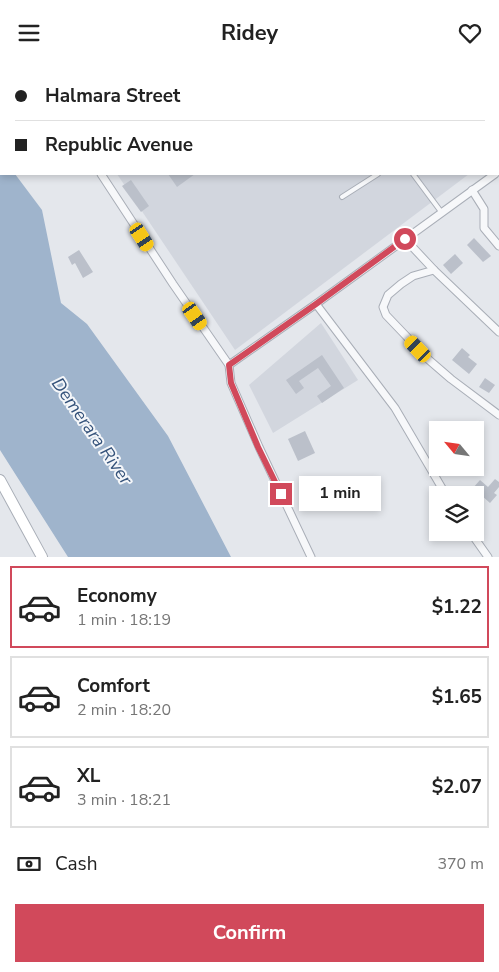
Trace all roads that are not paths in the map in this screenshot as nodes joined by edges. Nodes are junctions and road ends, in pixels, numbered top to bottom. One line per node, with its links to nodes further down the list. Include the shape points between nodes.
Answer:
1 (102, 175): 13 (street)
2 (376, 175): 6 (lane)
3 (415, 175): 7 (lane)
4 (494, 175): 5 (street)
5 (472, 190): 7 (street); 9 (street, via 484,209 484,228)
6 (342, 197)
7 (442, 213): 8 (street)
8 (405, 239): 10 (street); 11 (street)
9 (499, 246)
10 (434, 269): 12 (street); 14 (street, via 412,276 388,295 383,307 386,315 429,360)
11 (316, 304): 13 (street); 16 (street, via 395,408)
12 (499, 331)
13 (229, 365): 19 (street, via 231,383 258,447)
14 (499, 415)
15 (0, 480): 18 (street)
16 (441, 486)
17 (477, 541): 20 (street)
18 (42, 557)
19 (311, 557)
20 (488, 557)

